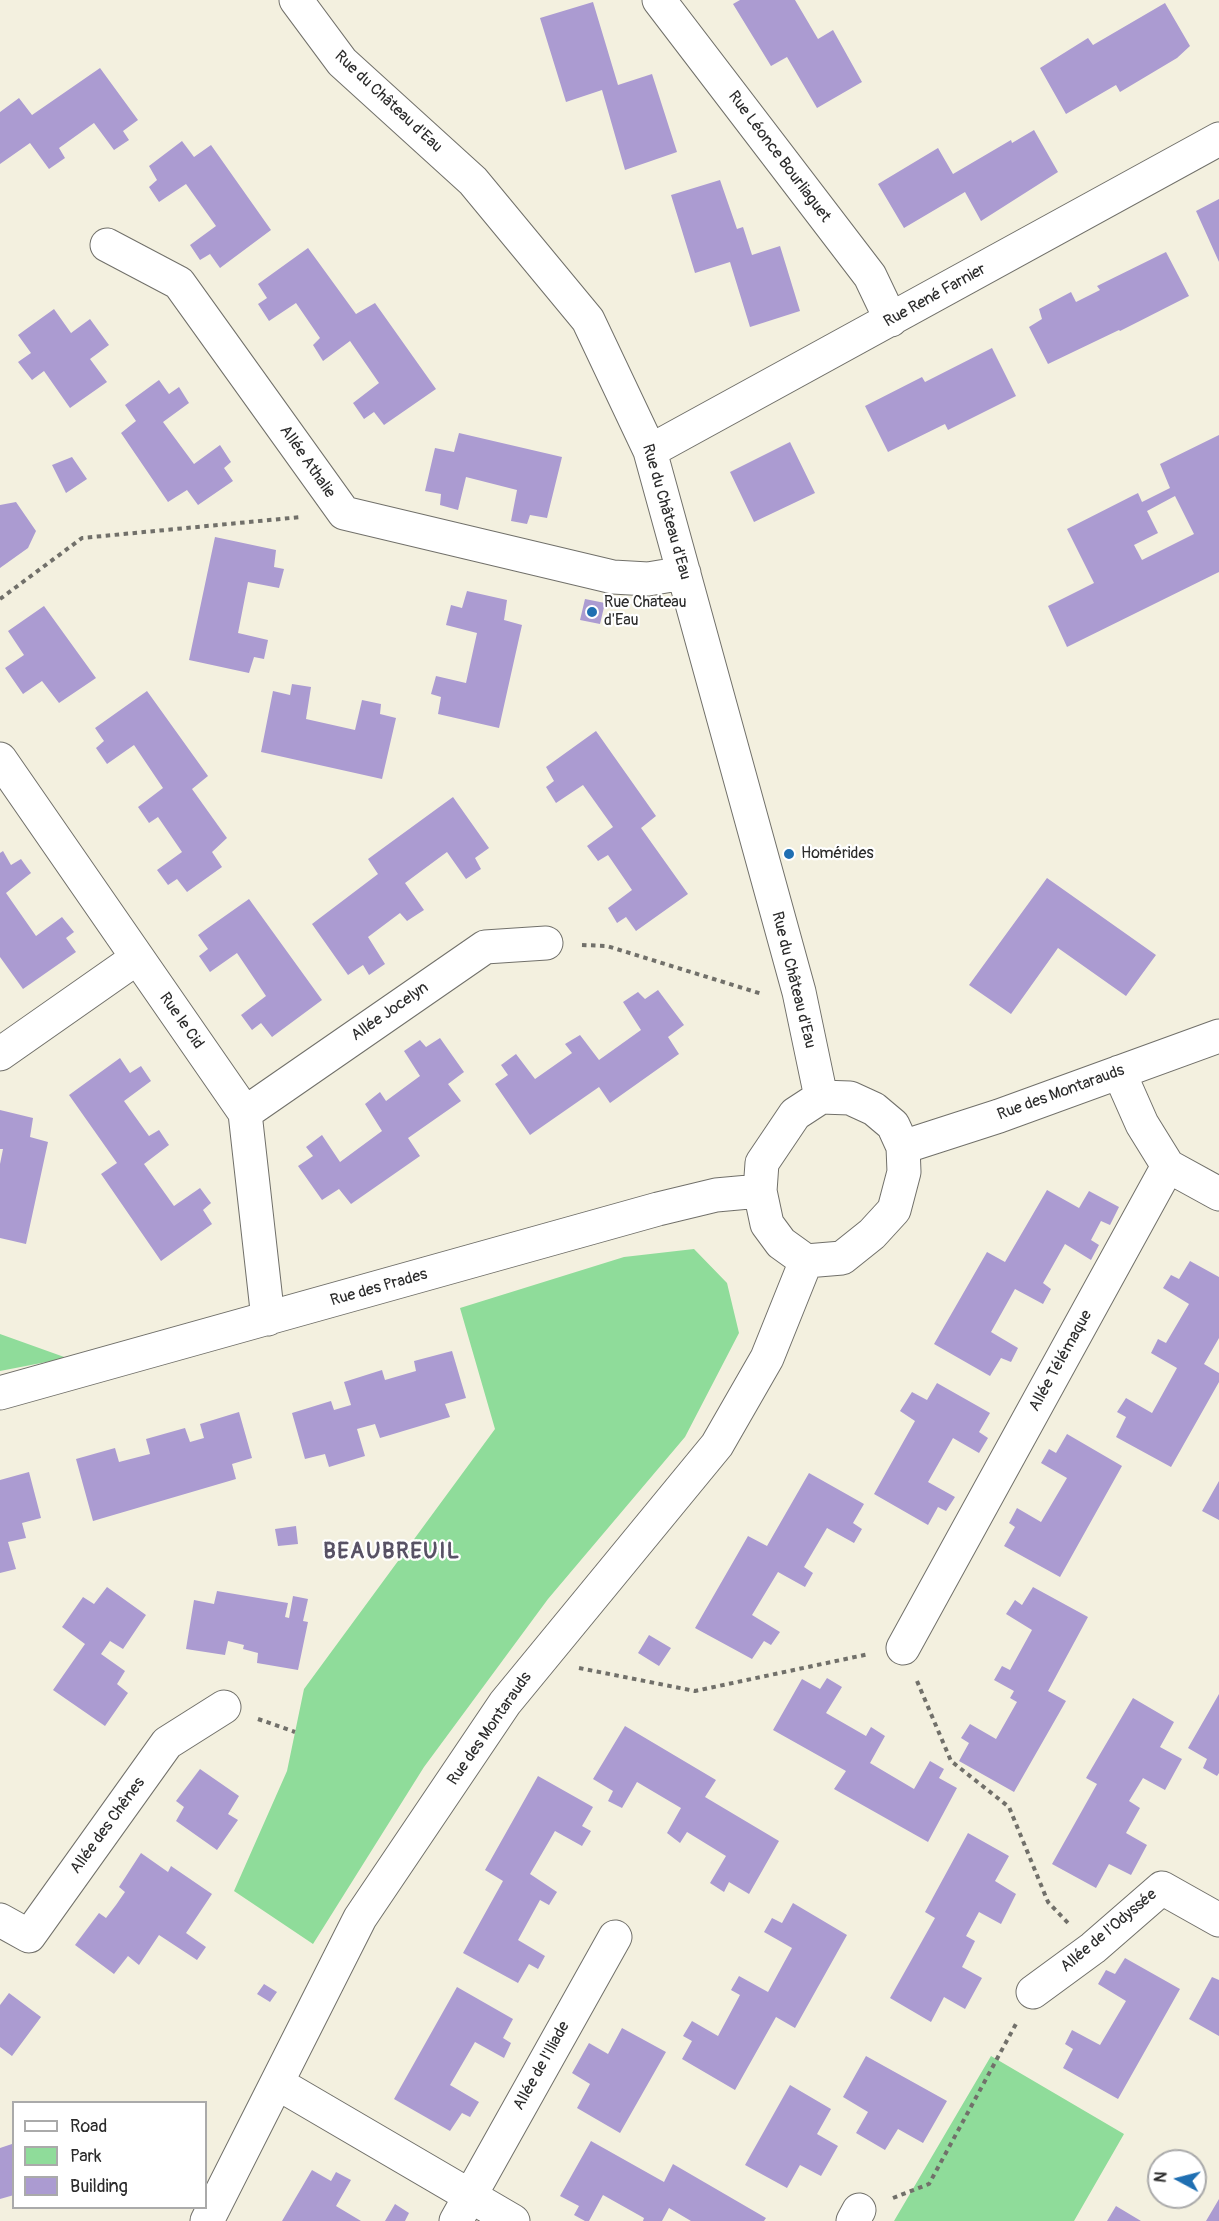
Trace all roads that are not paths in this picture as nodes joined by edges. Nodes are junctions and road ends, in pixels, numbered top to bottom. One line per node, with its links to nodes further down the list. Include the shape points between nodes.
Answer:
1 (296, 0): 6 (street, Rue du Château d'Eau, via 342,62 473,181 588,320)
2 (659, 0): 5 (street, Rue Léonce Bourliaguet, via 870,276)
3 (1219, 139): 5 (street, Rue René Farnier)
4 (107, 245): 7 (street, Allée Athalie, via 179,283 344,513 612,577 648,579)
5 (891, 320): 6 (street, Rue René Farnier)
6 (650, 451): 7 (street, Rue du Château d'Eau)
7 (684, 573): 14 (street, Rue du Château d'Eau, via 799,992)
8 (0, 759): 10 (street, Rue le Cid)
9 (546, 943): 15 (street, Allée Jocelyn, via 485,947)
10 (137, 958): 12 (street); 15 (street, Rue le Cid)
11 (1219, 1036): 13 (street, Rue des Montarauds)
12 (0, 1054)
13 (1119, 1072): 16 (street, Rue des Montarauds); 17 (street, via 1142,1124)
14 (821, 1097): 16 (street, via 850,1098 874,1109 893,1125); 18 (street, via 795,1114 780,1134 762,1163)
15 (245, 1113): 21 (street, Rue le Cid)
16 (903, 1147): 20 (street, via 904,1172 894,1210 842,1258)
17 (1168, 1166): 19 (street); 23 (street, Allée Télémaque)
18 (760, 1191): 20 (street, via 767,1224 781,1243); 21 (street, Rue des Prades, via 716,1195 658,1209)
19 (1219, 1194)
20 (806, 1261): 29 (street, Rue des Montarauds, via 767,1358 717,1445 505,1704 360,1918)
21 (268, 1319): 22 (street, Rue des Prades)
22 (0, 1393)
23 (903, 1648)
24 (224, 1707): 25 (street, Allée des Chênes, via 167,1743 29,1936)
25 (0, 1920)
26 (1219, 1920): 28 (street, Allée de l'Odyssée, via 1162,1888 1093,1948)
27 (615, 1937): 30 (street, Allée de l'Iliade)
28 (1033, 1992)
29 (277, 2083): 30 (street); 31 (street, Rue des Montarauds)
30 (463, 2208): 32 (street)
31 (207, 2221)
32 (513, 2221)

